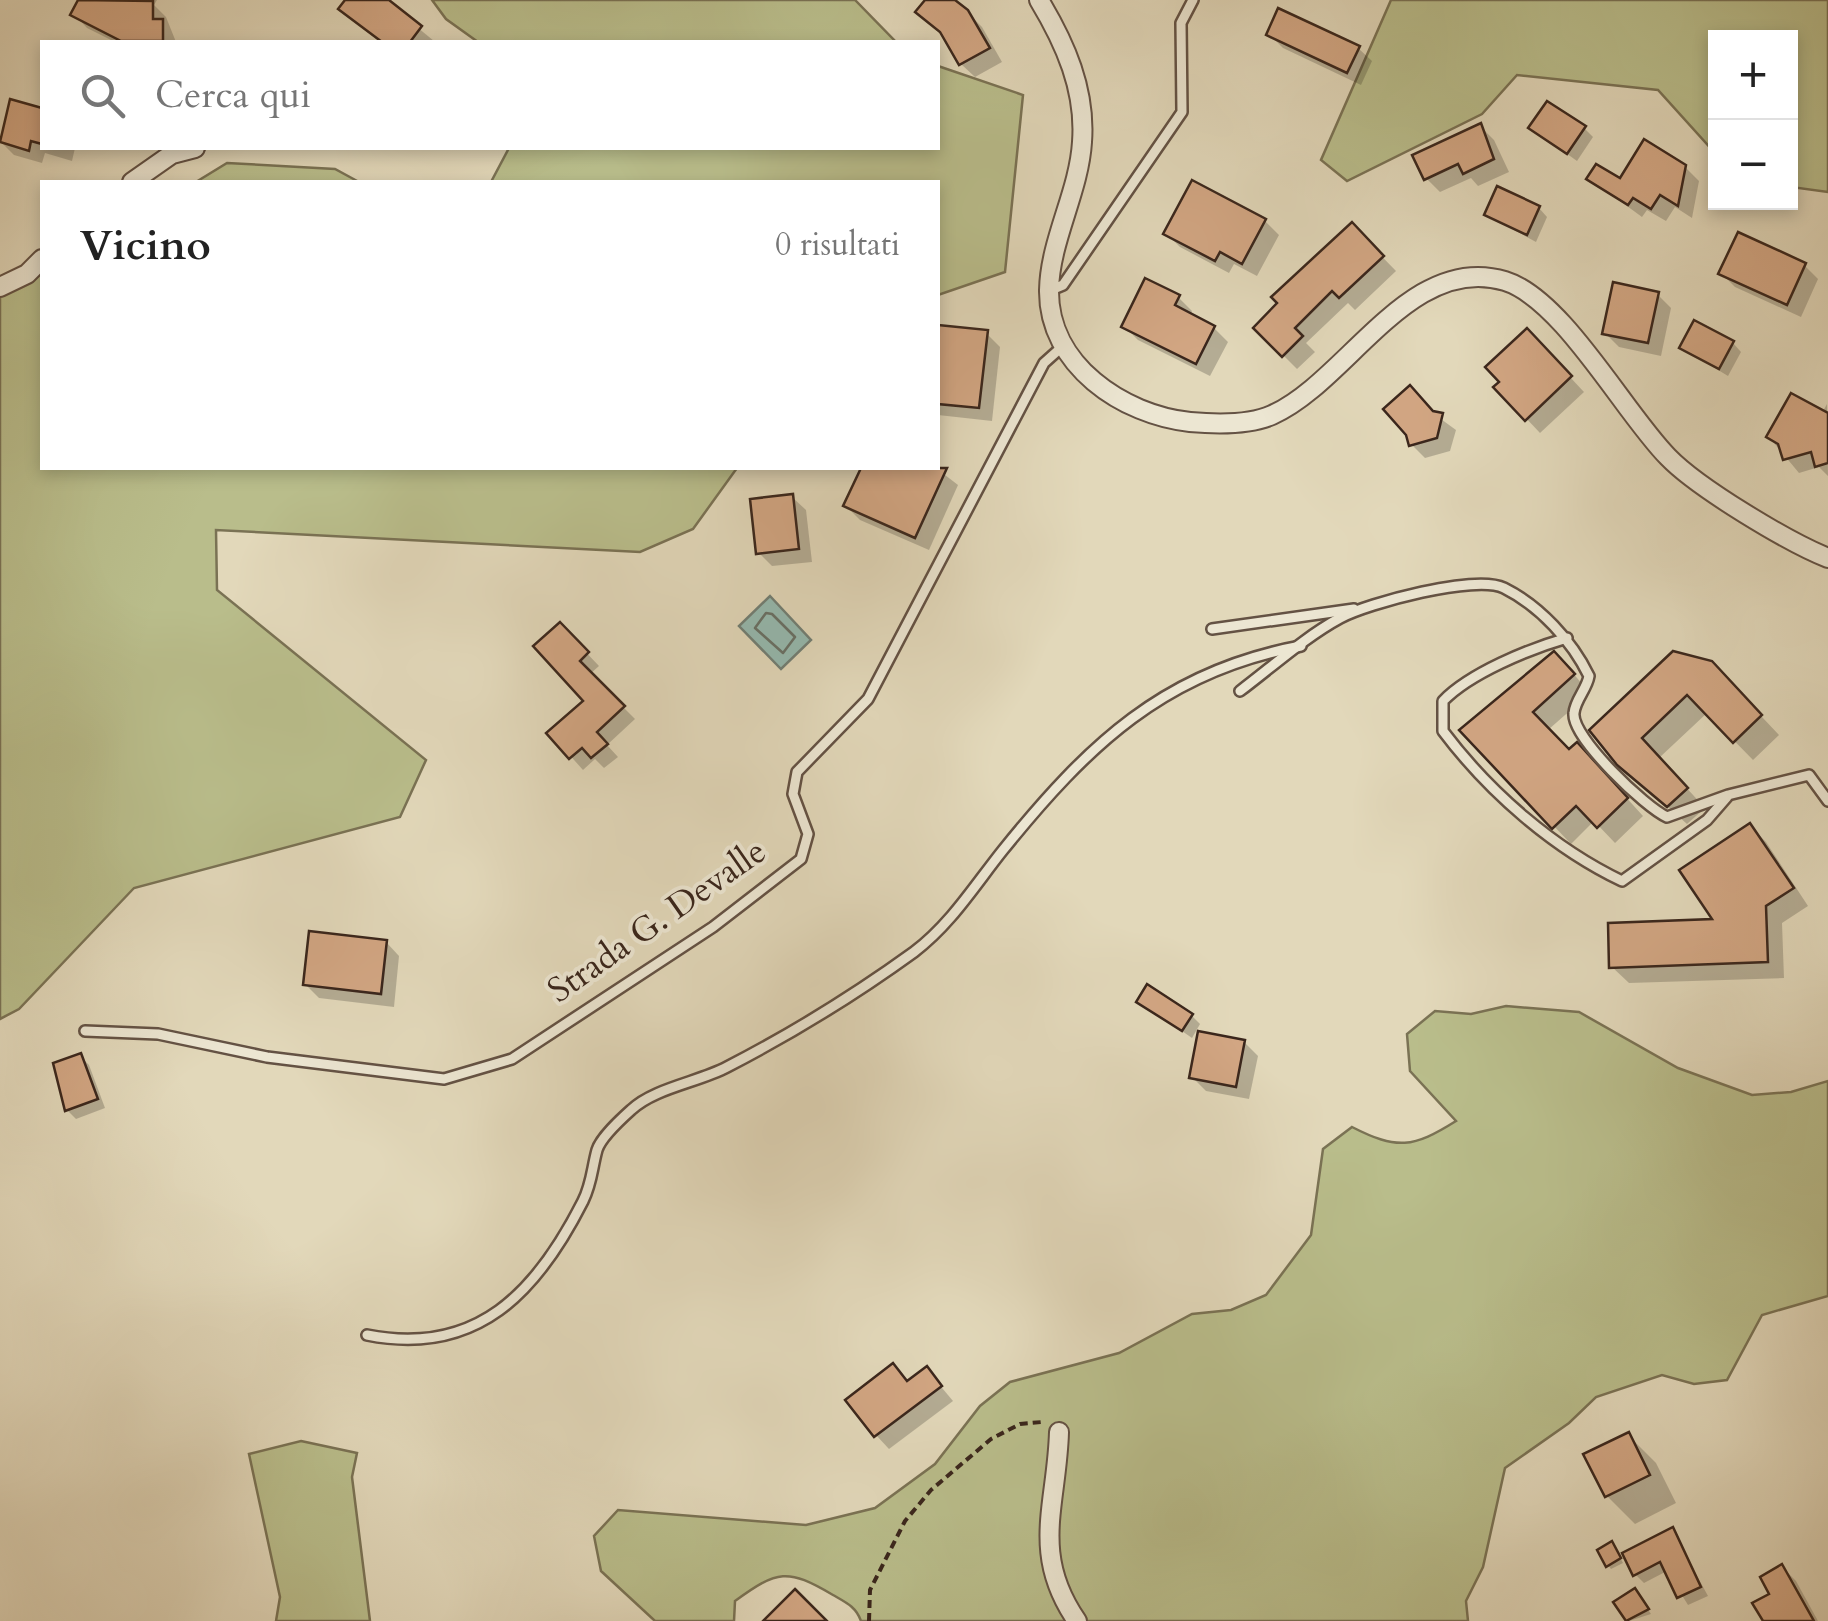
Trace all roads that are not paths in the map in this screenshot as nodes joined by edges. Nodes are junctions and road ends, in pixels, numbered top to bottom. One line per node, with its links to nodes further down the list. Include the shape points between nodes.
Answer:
1 (1038, 0): 7 (street, via 1060,35 1079,88 1082,143)
2 (1193, 0): 7 (lane, via 1181,23 1182,112 1063,286)
3 (187, 150): 4 (street)
4 (135, 180)
5 (40, 261): 6 (street)
6 (0, 287)
7 (1048, 291): 8 (street)
8 (1063, 346): 9 (street, via 1105,395 1160,419 1210,424 1270,417 1320,386 1400,304 1461,280 1505,281 1547,309 1670,459 1795,545); 17 (lane, Strada G. Devalle, via 1044,364 868,699 798,772 793,794 808,834 800,859 713,927 512,1059 444,1079 267,1057 158,1034)
9 (1828, 558)
10 (1362, 608): 11 (lane); 12 (lane, via 1489,584); 13 (lane)
11 (1212, 630)
12 (1566, 638): 15 (lane, via 1589,676 1575,722 1650,810 1667,817); 15 (lane, via 1465,682 1443,701 1443,731 1502,797 1548,836 1622,881 1707,820)
13 (1301, 646): 14 (lane); 18 (lane, via 1191,679 1130,720 1073,765 956,913 916,950 726,1068 634,1107 598,1147 594,1176 546,1263 523,1295 496,1315 431,1338 401,1342)
14 (1240, 690)
15 (1728, 795): 16 (lane, via 1810,776)
16 (1828, 801)
17 (84, 1031)
18 (366, 1335)
19 (1060, 1432): 20 (street, via 1050,1494 1051,1566)
20 (1077, 1621)

